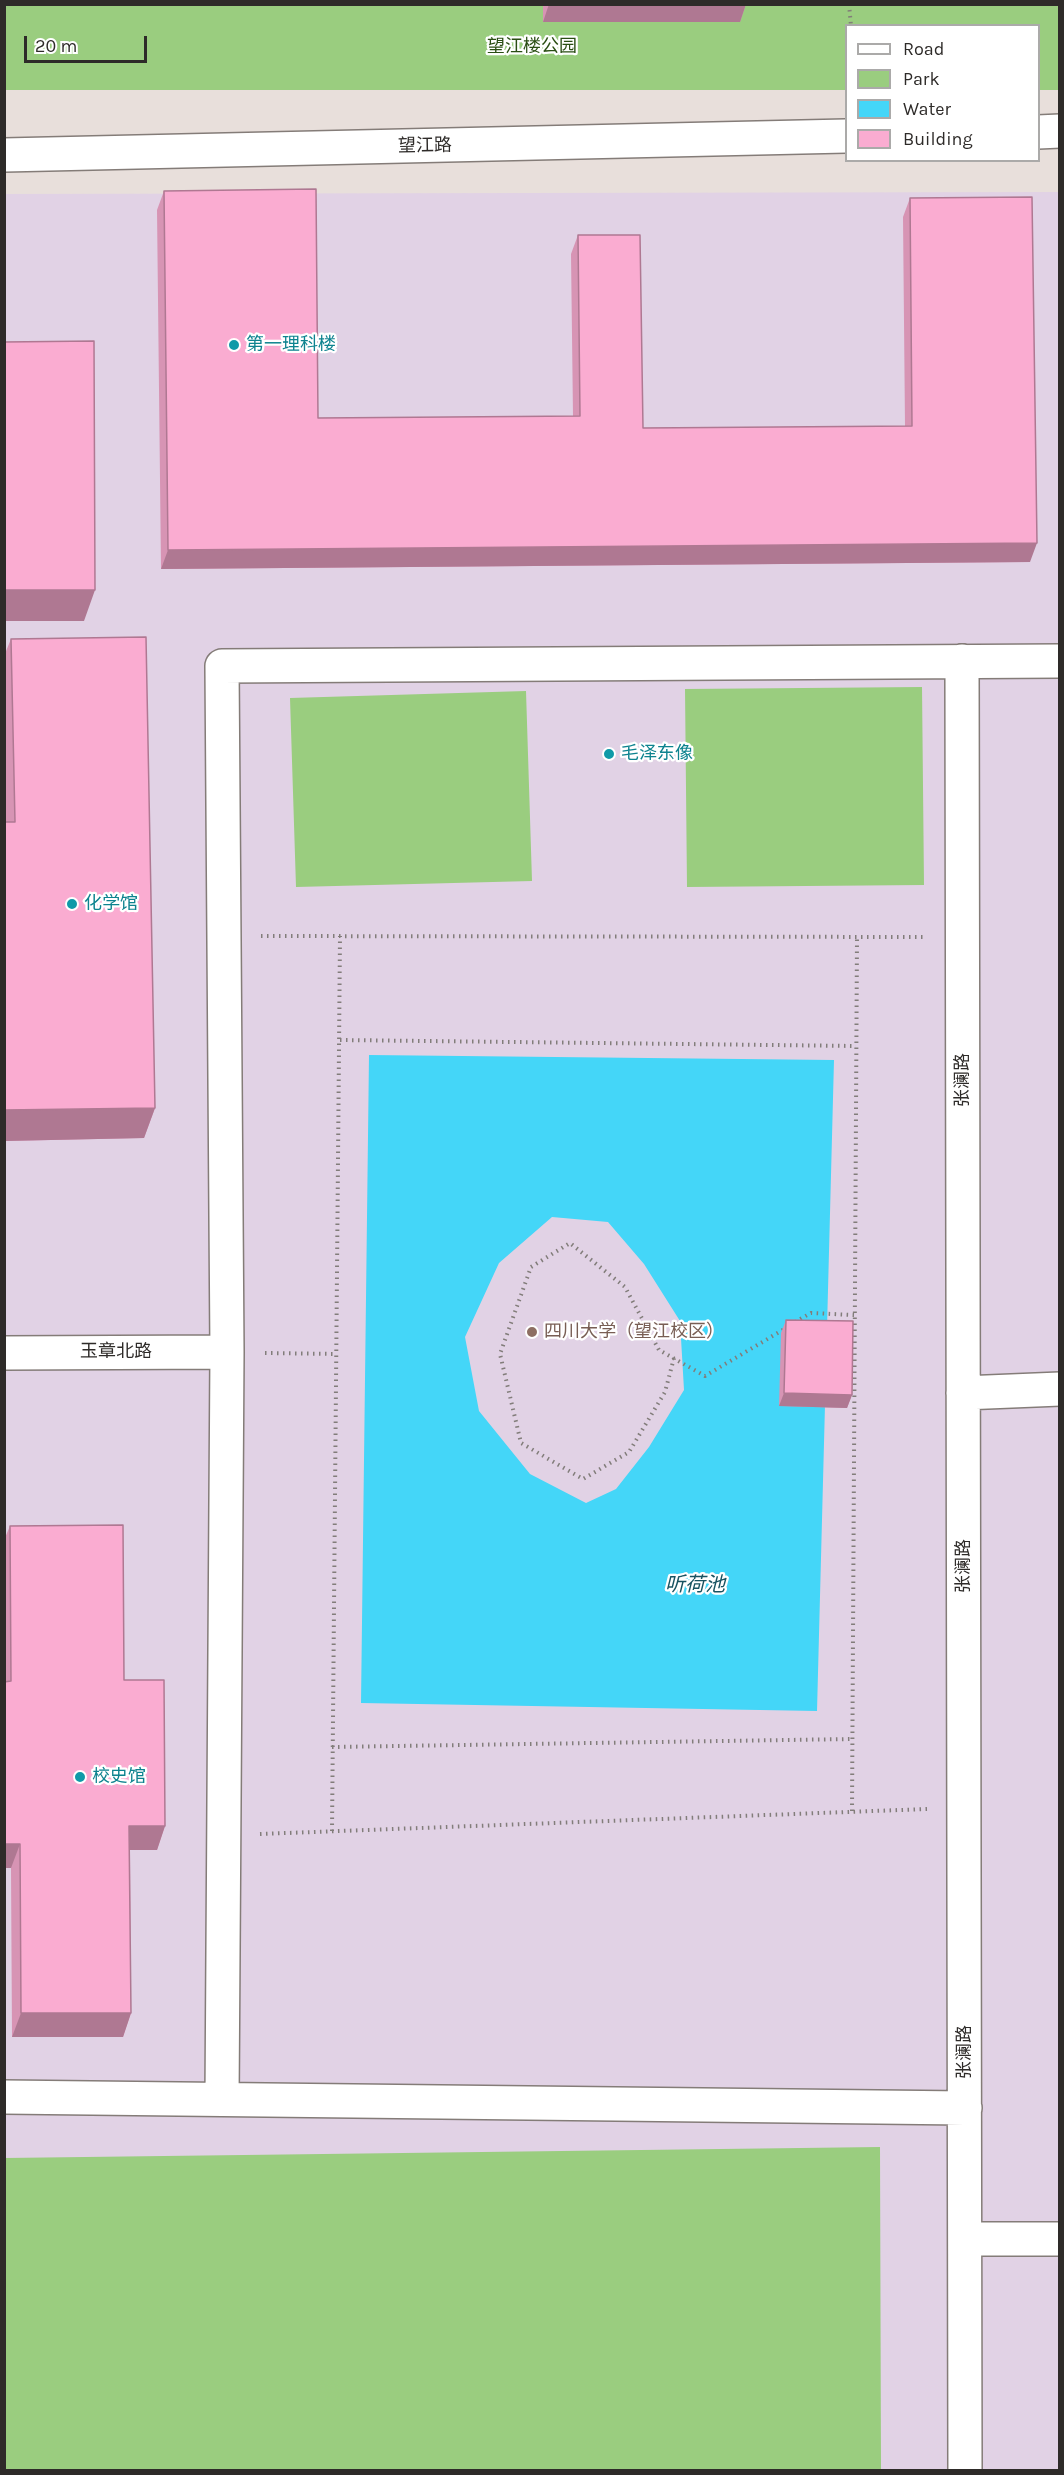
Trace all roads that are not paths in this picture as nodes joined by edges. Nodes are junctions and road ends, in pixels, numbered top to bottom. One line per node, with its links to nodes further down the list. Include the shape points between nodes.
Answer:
1 (1059, 131): 2 (street)
2 (1040, 132)
3 (845, 136): 4 (street, 望江路)
4 (4, 155)
5 (962, 661): 6 (street); 7 (street, via 222,666); 10 (street, 张澜路)
6 (1059, 661)
7 (227, 1352): 8 (street, 玉章北路); 12 (street)
8 (4, 1353)
9 (1059, 1389): 10 (street)
10 (963, 1393): 13 (street, 张澜路)
11 (4, 2097): 12 (street)
12 (222, 2099): 13 (street)
13 (965, 2108): 14 (street, 张澜路)
14 (965, 2239): 15 (street); 16 (street, 张澜路)
15 (1059, 2240)
16 (965, 2470)

